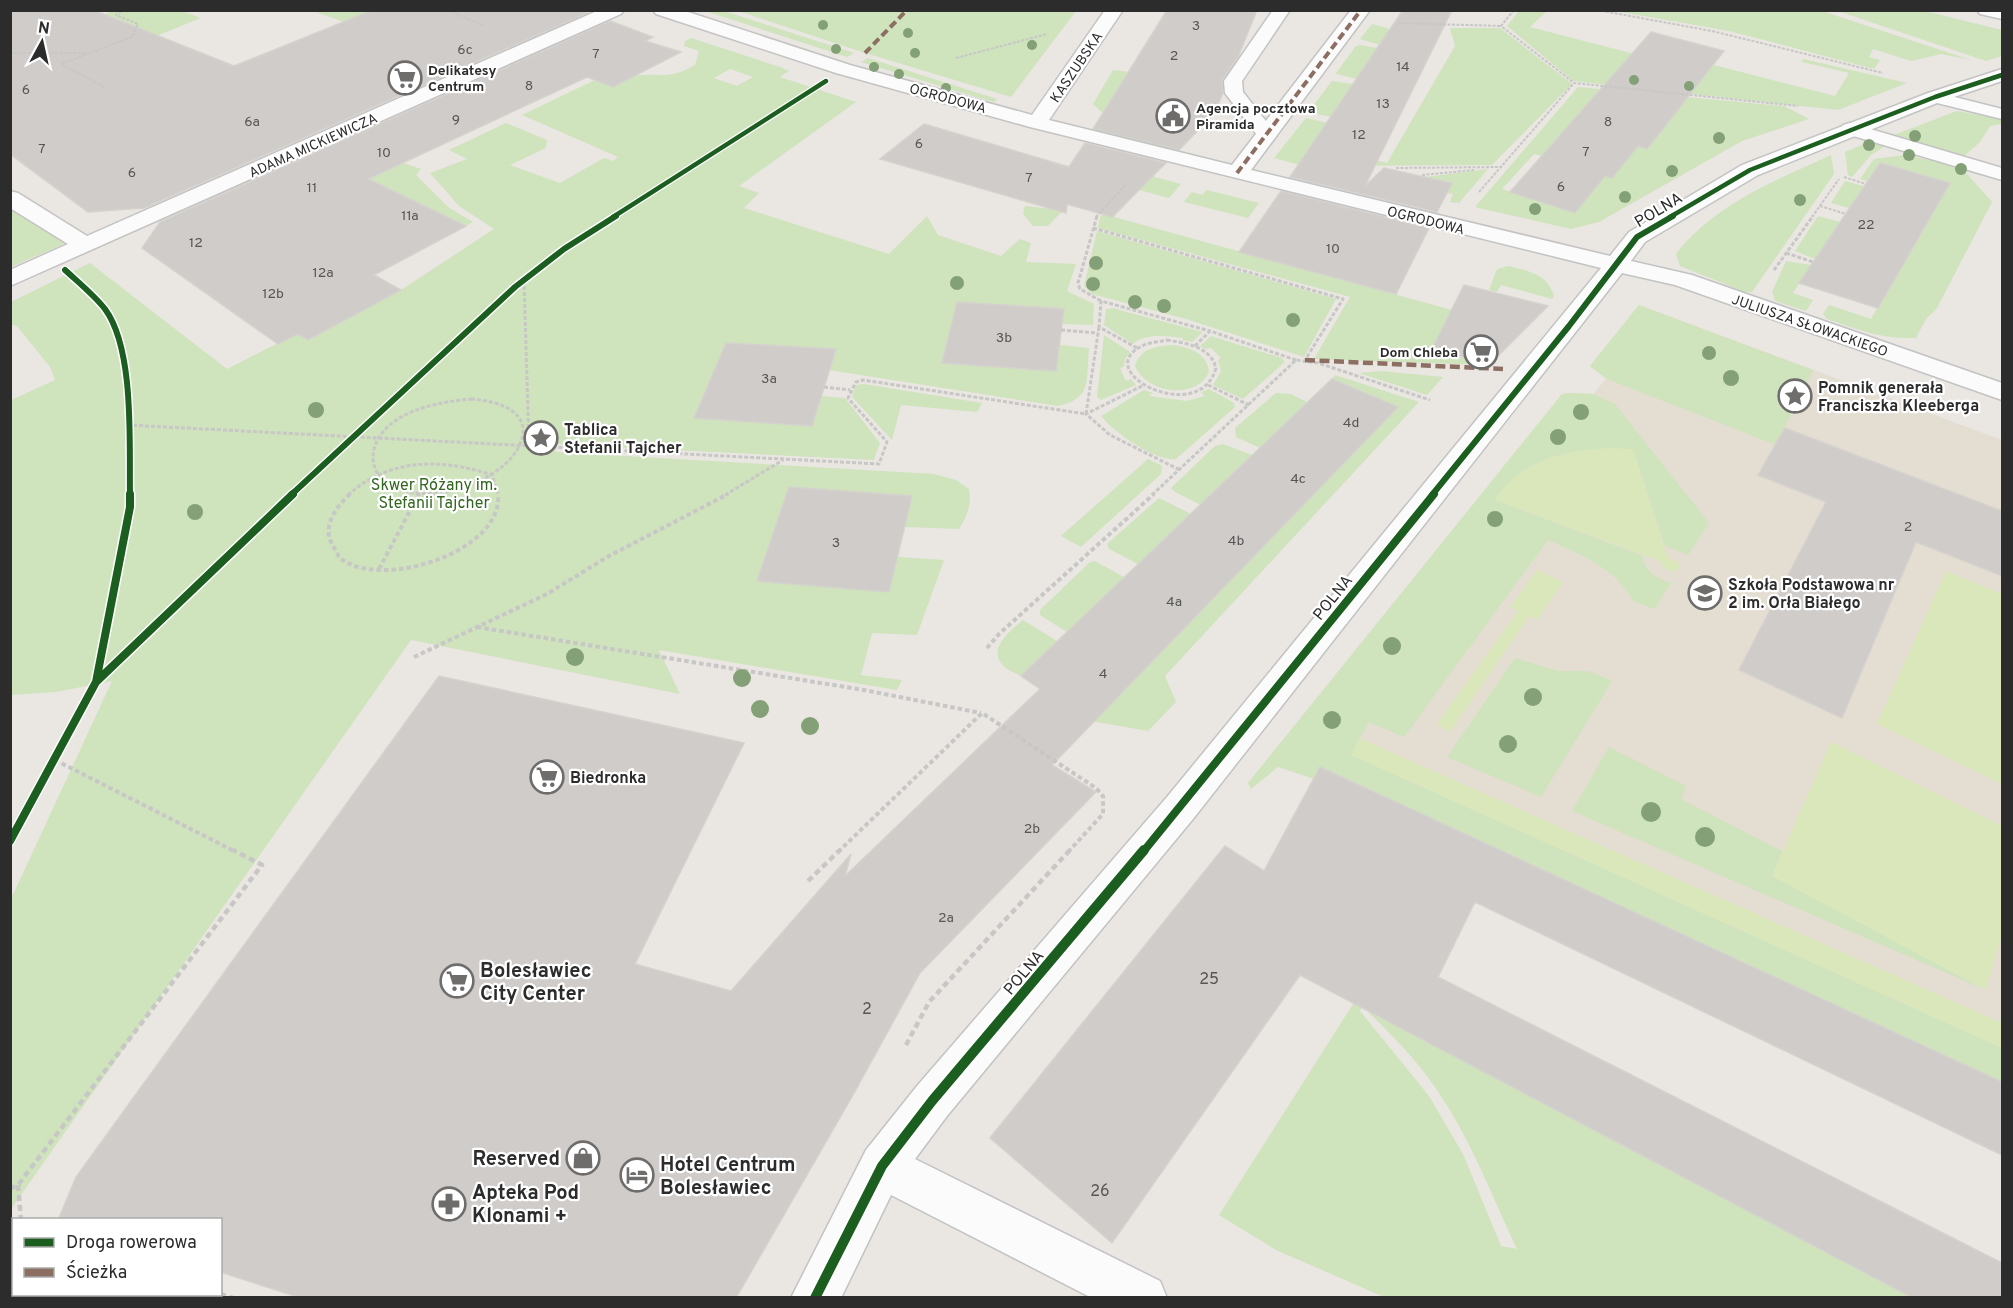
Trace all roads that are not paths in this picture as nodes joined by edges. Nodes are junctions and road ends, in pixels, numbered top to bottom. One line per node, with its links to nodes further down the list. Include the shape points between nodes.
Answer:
1 (615, 10): 17 (street, ADAMA MICKIEWICZA)
2 (662, 10): 11 (street, OGRODOWA, via 843,69)
3 (1114, 10): 11 (street, KASZUBSKA)
4 (1282, 10): 13 (lane, via 1233,81 1234,93)
5 (1986, 10): 6 (street)
6 (2002, 14)
7 (1357, 16): 13 (street)
8 (2002, 75): 9 (street, POLNA)
9 (1935, 97): 10 (lane); 12 (street, POLNA)
10 (2002, 114)
11 (1037, 123): 14 (street, OGRODOWA)
12 (1850, 129): 15 (lane); 18 (street, POLNA, via 1750,170 1637,237)
13 (1267, 135): 14 (street)
14 (1237, 173): 18 (street, OGRODOWA)
15 (2002, 174)
16 (10, 198): 17 (street)
17 (87, 245): 19 (street, ADAMA MICKIEWICZA)
18 (1616, 266): 20 (street, JULIUSZA SŁOWACKIEGO, via 1683,280); 21 (street, POLNA, via 1180,808 932,1101)
19 (10, 279)
20 (2002, 392)
21 (882, 1166): 22 (street, POLNA); 23 (street)
22 (815, 1298)
23 (1143, 1298)

